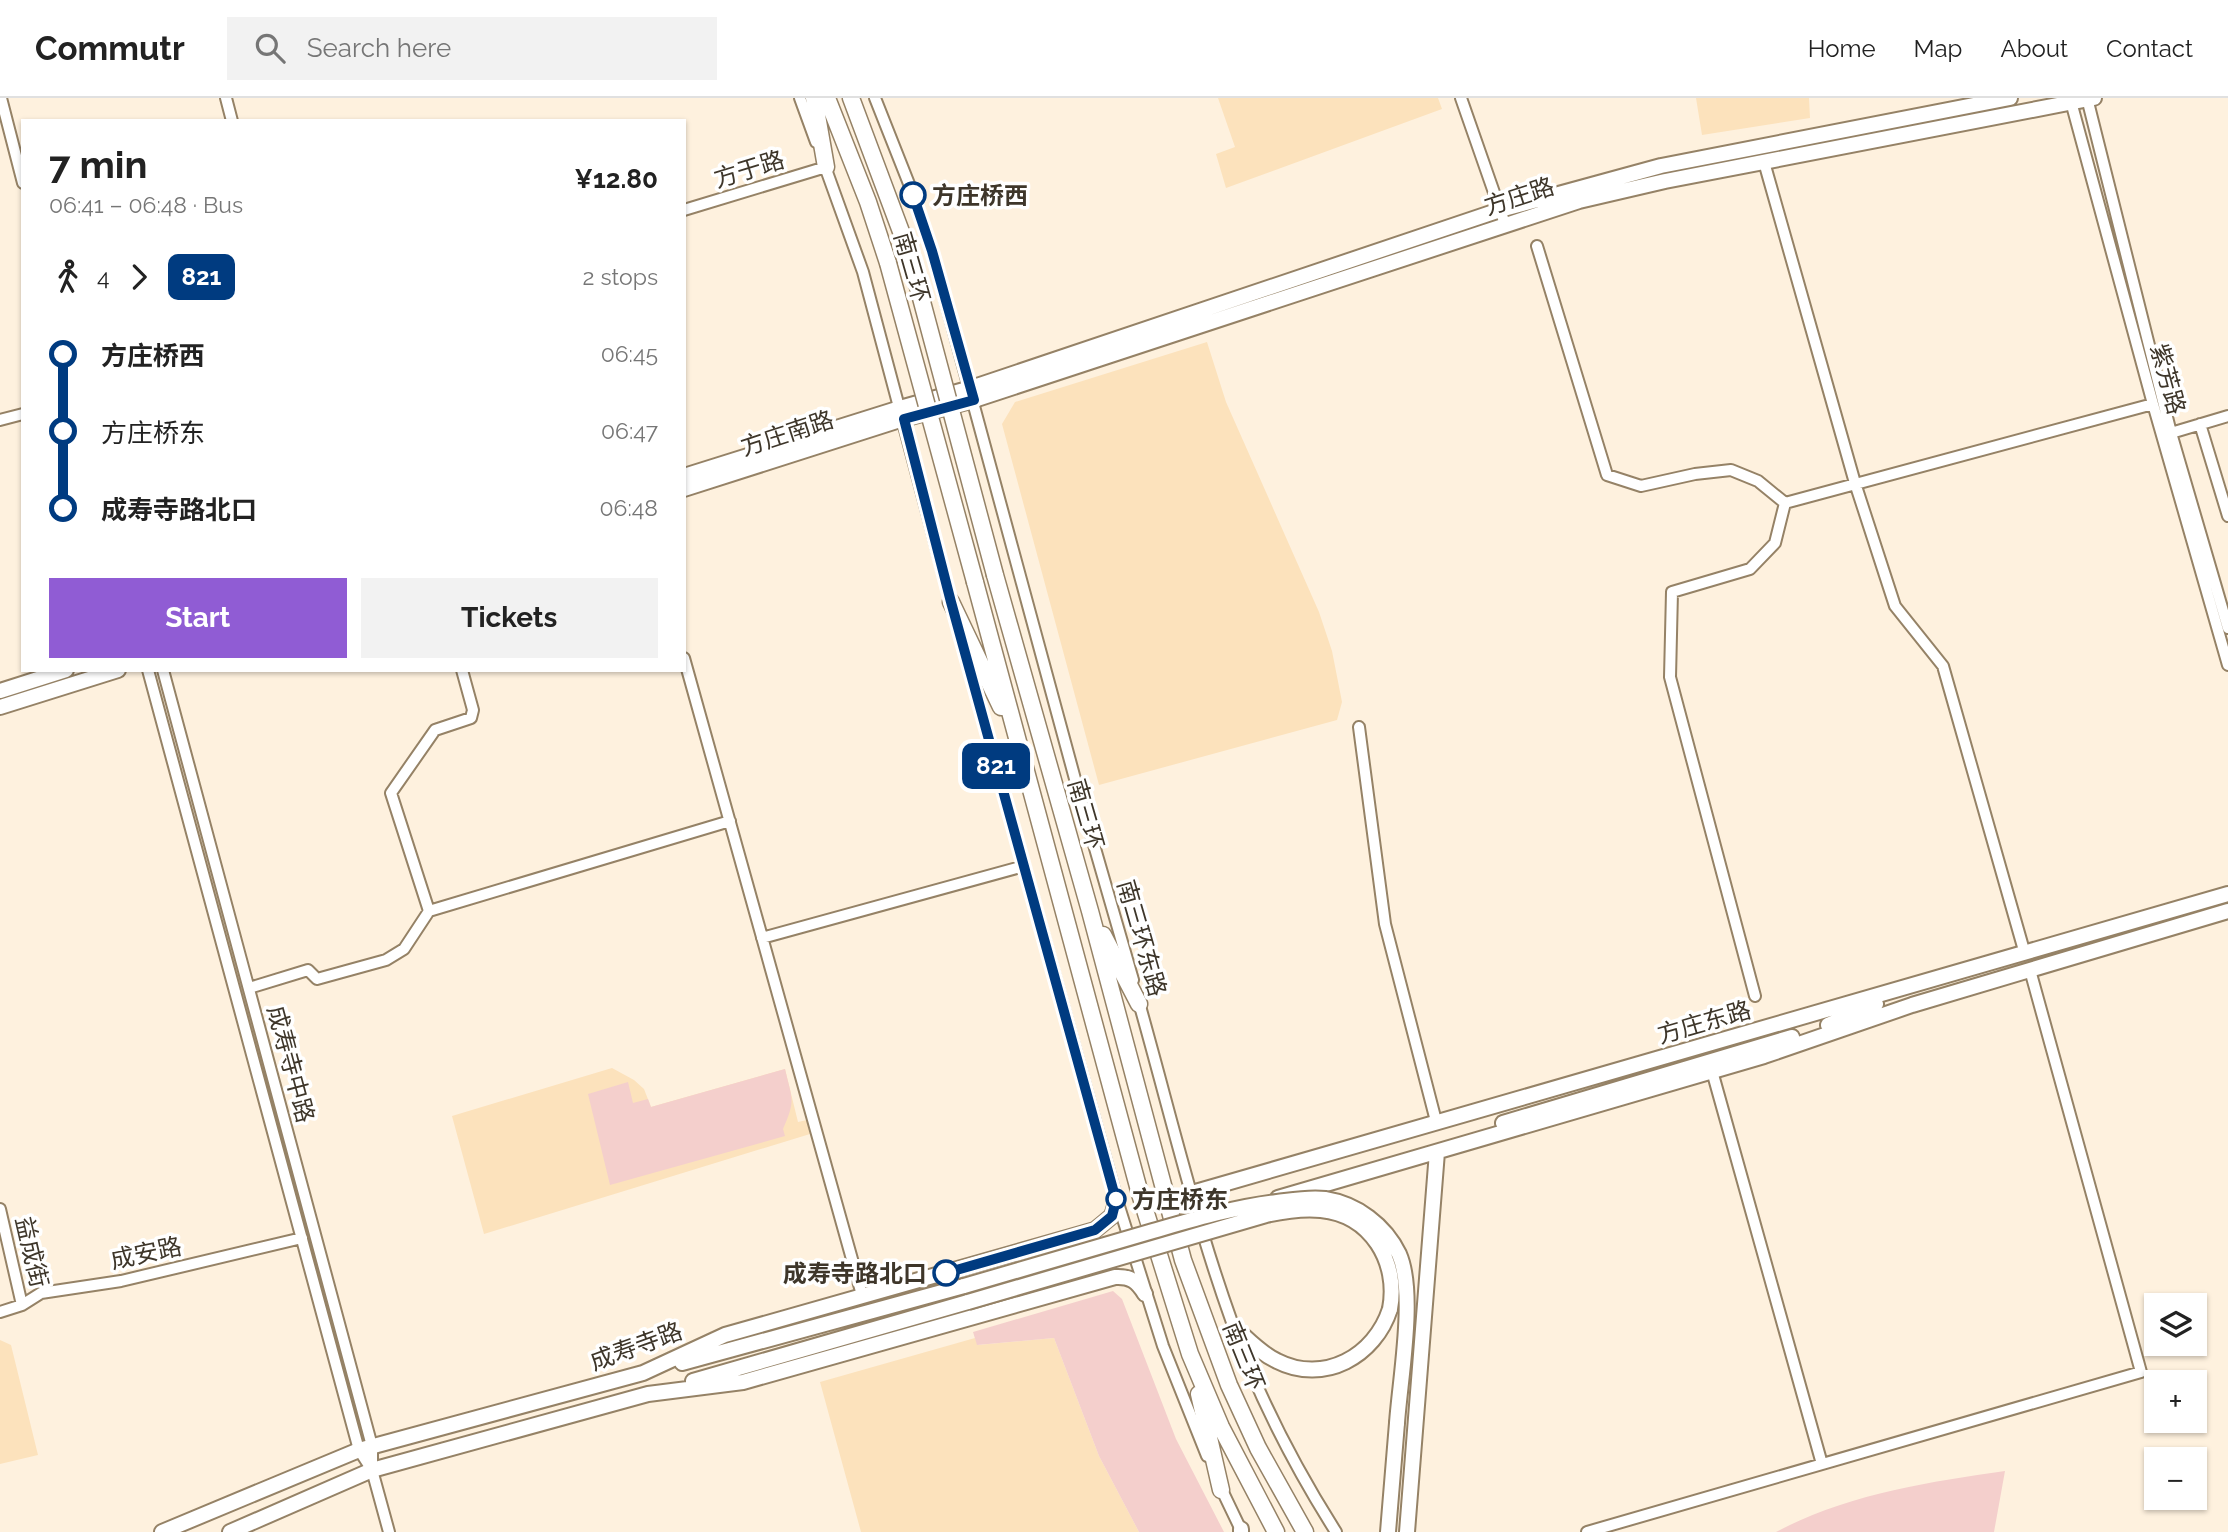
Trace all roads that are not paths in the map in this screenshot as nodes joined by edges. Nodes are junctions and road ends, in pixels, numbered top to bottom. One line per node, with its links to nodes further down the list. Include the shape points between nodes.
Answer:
1 (1, 98): 15 (street)
2 (226, 98): 12 (street)
3 (800, 98): 14 (street)
4 (814, 98): 14 (highway)
5 (827, 98): 44 (highway, 南三环, bridge, via 888,263)
6 (851, 98): 49 (highway, 南三环, bridge, via 909,253)
7 (875, 98): 19 (street, 南三环东路, via 932,251)
8 (1461, 98): 17 (street)
9 (2010, 98): 17 (main road, 方庄路, via 1661,166)
10 (2089, 98): 11 (main road, 方庄路); 26 (street, 紫芳路)
11 (2071, 100): 13 (main road, 方庄路); 20 (street, 紫芳路)
12 (231, 119)
13 (1764, 162): 17 (main road, 方庄路); 28 (street)
14 (825, 167): 16 (street, 方于路); 21 (street, via 863,272)
15 (21, 175)
16 (686, 209)
17 (1503, 217): 19 (main road, 方庄路)
18 (1537, 246): 30 (street, via 1607,475 1641,486 1731,470 1758,481)
19 (972, 394): 21 (main road, 方庄路); 57 (street, 南三环东路)
20 (2153, 404): 28 (street); 35 (street, 紫芳路)
21 (902, 413): 27 (main road, 方庄南路); 29 (main road, 方庄南路); 32 (street)
22 (21, 415): 24 (street)
23 (2228, 416): 25 (street)
24 (0, 421)
25 (2200, 424): 26 (street); 31 (street)
26 (2171, 433): 33 (street, 紫芳路)
27 (686, 476)
28 (1855, 483): 30 (street); 52 (street, via 1895,606 1943,666)
29 (686, 488)
30 (1785, 503): 56 (street, via 1775,543 1750,569 1672,592 1670,677)
31 (2228, 516)
32 (951, 602): 44 (highway); 46 (street)
33 (2228, 628)
34 (686, 665): 45 (street)
35 (2228, 665)
36 (60, 672): 41 (main road)
37 (112, 672): 42 (main road)
38 (149, 672): 66 (street, 成寿寺中路)
39 (164, 672): 55 (street, 成寿寺中路)
40 (463, 672): 48 (street, via 471,718 435,730 390,793)
41 (0, 691)
42 (0, 707)
43 (1359, 727): 59 (street, via 1385,924)
44 (1019, 746): 74 (highway, 南三环, via 1140,1194)
45 (730, 821): 48 (street); 51 (street)
46 (1024, 866): 51 (street); 62 (street)
47 (2228, 894): 52 (main road, 方庄东路)
48 (429, 911): 55 (street, via 404,949 386,960 317,979 308,970)
49 (1090, 911): 57 (highway); 86 (highway, 南三环, via 1183,1260 1229,1385)
50 (2228, 911): 53 (main road)
51 (762, 938): 69 (street)
52 (2025, 954): 53 (main road); 54 (main road, 方庄东路)
53 (2030, 971): 58 (main road); 78 (street, via 2141,1372)
54 (1912, 986): 59 (main road, 方庄东路); 63 (main road, bridge, via 1812,1031 1320,1177)
55 (249, 988): 77 (street, 成寿寺中路)
56 (1755, 996)
57 (1139, 1004): 61 (street, 南三环东路)
58 (1712, 1071): 60 (main road); 78 (street)
59 (1436, 1121): 61 (main road, 方庄东路)
60 (1437, 1152): 65 (main road); 89 (main road)
61 (1192, 1193): 65 (street, 南三环东路)
62 (1116, 1200): 67 (main road, 成寿寺路, via 1112,1216 1095,1230); 68 (street)
63 (1237, 1207): 75 (main road, bridge); 88 (main road, bridge, via 1326,1199 1364,1214 1384,1232 1399,1255 1406,1281 1406,1310)
64 (0, 1209): 70 (street, 益成街)
65 (1200, 1220): 73 (street, 南三环东路)
66 (302, 1238): 70 (street, 成安路, via 121,1281 41,1293); 77 (street, 成寿寺中路)
67 (991, 1259): 69 (main road, 成寿寺路); 71 (main road, via 1009,1263 1020,1277 1018,1295)
68 (1145, 1294): 71 (main road, 成寿寺路, via 1131,1278 1115,1277); 80 (street)
69 (862, 1296): 75 (main road, 成寿寺路, via 725,1335)
70 (22, 1305): 72 (street, 成安路)
71 (1006, 1307): 76 (main road, 成寿寺路, via 743,1382)
72 (0, 1312)
73 (1234, 1327): 76 (main road, bridge, via 1280,1363 1321,1370 1337,1366 1363,1352 1381,1332 1393,1287 1383,1251 1367,1230 1335,1212 1309,1209 1266,1215); 87 (street, 南三环东路, via 1263,1398)
74 (1190, 1354): 80 (highway); 85 (highway, 南三环, via 1221,1427)
75 (643, 1373): 77 (main road, 成寿寺路)
76 (648, 1394): 79 (main road, 成寿寺路)
77 (366, 1448): 79 (street, 成寿寺中路); 82 (main road, 成寿寺路)
78 (1822, 1464): 90 (street)
79 (372, 1470): 83 (main road, 成寿寺路); 84 (street, 成寿寺中路)
80 (1221, 1490): 81 (street)
81 (1241, 1531)
82 (162, 1532)
83 (230, 1532)
84 (389, 1532)
85 (1276, 1532)
86 (1305, 1532)
87 (1336, 1532)
88 (1388, 1532)
89 (1407, 1532)
90 (1587, 1532)

